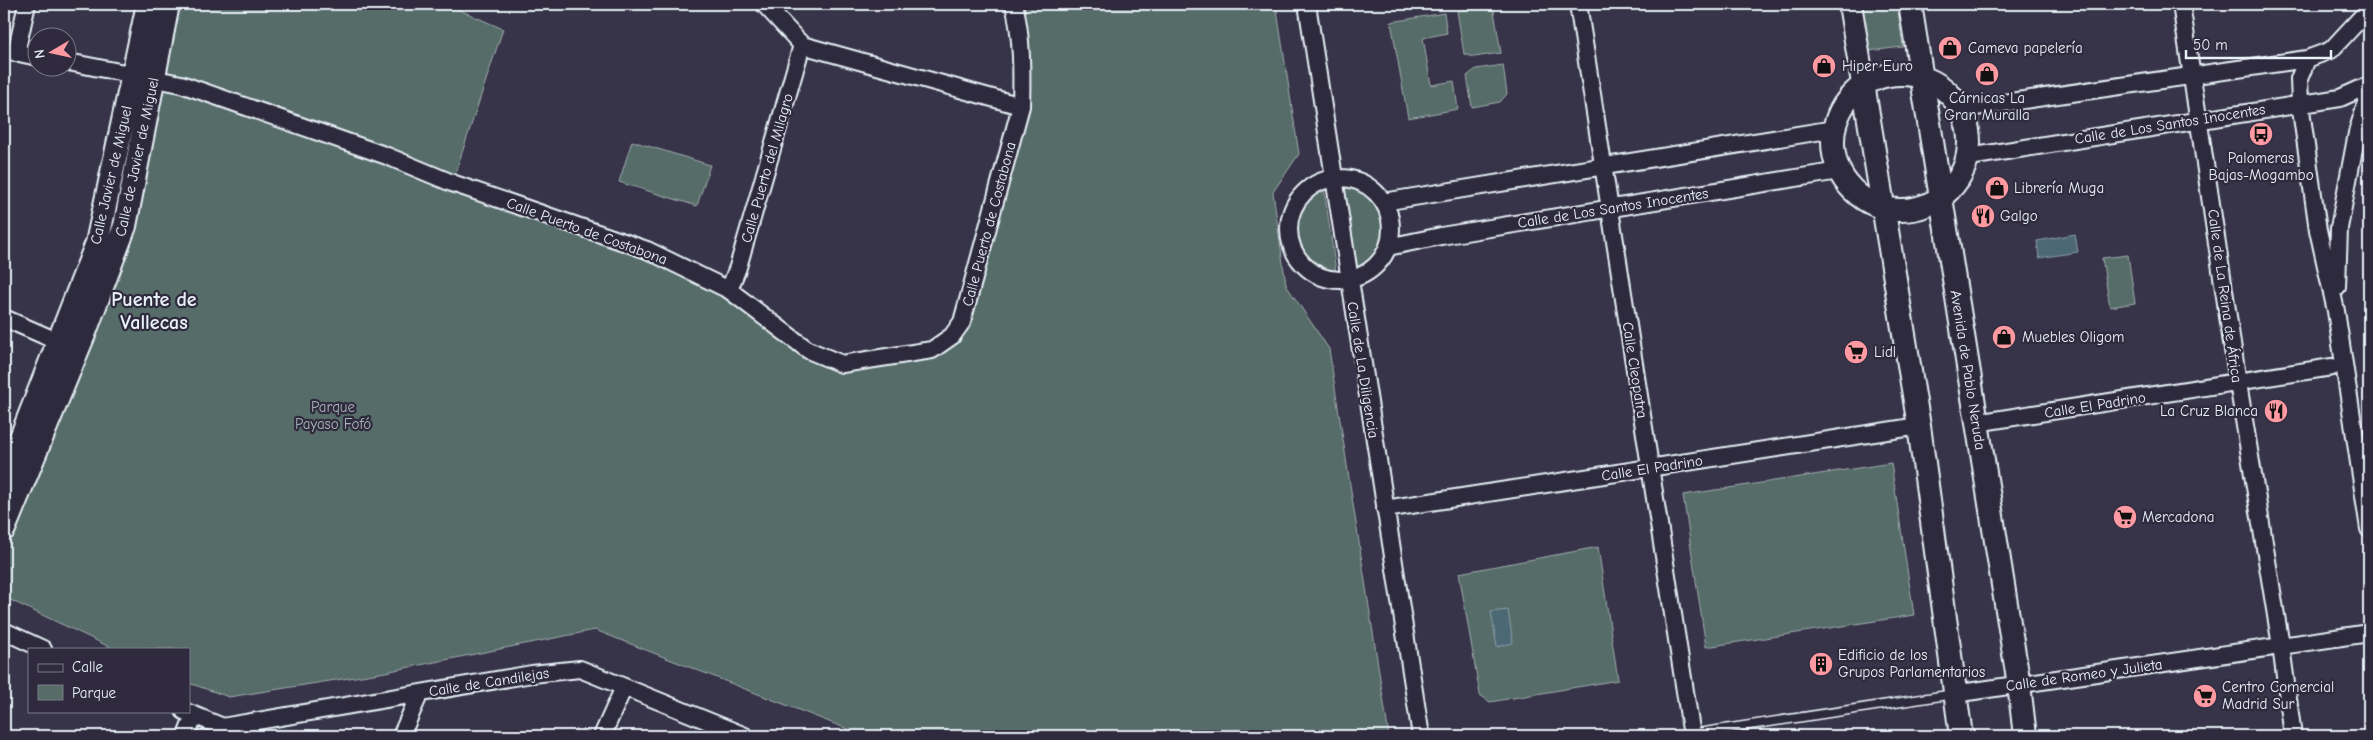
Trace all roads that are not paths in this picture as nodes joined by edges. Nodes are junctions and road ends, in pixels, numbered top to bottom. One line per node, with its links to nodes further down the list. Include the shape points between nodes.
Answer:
1 (27, 4): 13 (street)
2 (148, 4): 18 (main road, Calle Javier de Miguel)
3 (168, 4): 18 (main road, Calle de Javier de Miguel)
4 (764, 4): 12 (street)
5 (1014, 4): 24 (street, Calle Puerto de Costabona, via 1019,24)
6 (1307, 4): 31 (street, Calle de La Diligencia)
7 (1578, 4): 29 (street, Calle Cleopatra)
8 (1850, 4): 21 (main road)
9 (1910, 4): 17 (main road, Avenida de Pablo Neruda)
10 (2181, 4): 19 (street, Calle de La Reina de África)
11 (2369, 9): 15 (street, via 2331,50)
12 (802, 44): 24 (street); 38 (street, Calle Puerto del Milagro)
13 (10, 51): 14 (street)
14 (28, 55)
15 (2307, 60): 19 (street); 23 (street, via 2299,79)
16 (78, 64): 18 (street, Calle Puerto de Costabona)
17 (1921, 75): 21 (main road, via 1890,74); 25 (main road, via 1946,90); 32 (main road, Avenida de Pablo Neruda)
18 (144, 76): 38 (street, Calle Puerto de Costabona, via 182,84 647,250); 41 (main road, Calle Javier de Miguel, via 97,243); 49 (main road, Calle de Javier de Miguel, via 125,226 118,249)
19 (2191, 76): 25 (street); 26 (street, Calle de La Reina de África)
20 (2369, 84): 23 (street, Calle de Los Santos Inocentes, via 2340,98)
21 (1862, 85): 27 (main road, via 1842,106); 34 (main road)
22 (2369, 93): 39 (street, via 2357,133 2339,228)
23 (2300, 103): 26 (street, Calle de Los Santos Inocentes); 39 (street, via 2318,230)
24 (1021, 106): 38 (street, Calle Puerto de Costabona, via 962,322 952,336 932,350 842,364 808,350)
25 (1962, 109): 28 (main road, via 1970,132)
26 (2200, 120): 28 (street, Calle de Los Santos Inocentes); 43 (street, Calle de La Reina de África)
27 (1834, 129): 29 (street); 30 (main road, via 1833,151)
28 (1969, 157): 32 (main road, via 1959,180)
29 (1603, 166): 33 (street); 35 (street, Calle Cleopatra)
30 (1839, 171): 34 (main road, via 1856,193); 35 (street, Calle de Los Santos Inocentes)
31 (1334, 178): 33 (street, via 1362,183); 37 (street, Calle de La Diligencia); 37 (street, via 1318,183 1295,205 1290,220 1290,236 1294,252 1317,275 1332,280)
32 (1941, 198): 34 (main road, via 1913,210); 44 (main road, Avenida de Pablo Neruda)
33 (1383, 202): 36 (street, via 1390,216)
34 (1883, 208): 45 (main road)
35 (1610, 210): 36 (street, Calle de Los Santos Inocentes); 46 (street, Calle Cleopatra)
36 (1388, 247): 37 (street, via 1372,268)
37 (1348, 280): 48 (street, Calle de La Diligencia)
38 (729, 290)
39 (2336, 311): 50 (street)
40 (4, 318): 41 (street)
41 (60, 342): 47 (main road, Calle Javier de Miguel)
42 (2332, 367): 43 (street, Calle El Padrino)
43 (2238, 383): 44 (street, Calle El Padrino); 53 (street, Calle de La Reina de África)
44 (1976, 423): 55 (main road, Avenida de Pablo Neruda)
45 (1919, 426): 46 (street, Calle El Padrino); 58 (main road)
46 (1650, 468): 48 (street, Calle El Padrino); 67 (street, Calle Cleopatra)
47 (4, 481)
48 (1385, 510): 66 (street, Calle de La Diligencia)
49 (4, 529)
50 (2369, 529)
51 (4, 631): 54 (street)
52 (2369, 633): 53 (street, Calle de Romeo y Julieta)
53 (2281, 646): 55 (street, Calle de Romeo y Julieta); 70 (street, Calle de La Reina de África)
54 (41, 648)
55 (2019, 685): 58 (street, Calle de Romeo y Julieta); 69 (main road, Avenida de Pablo Neruda)
56 (624, 687): 57 (street, Calle de Candilejas, via 580,669); 64 (street); 65 (street, Calle de Candilejas)
57 (420, 693): 60 (street, Calle de Candilejas); 63 (street)
58 (1954, 694): 67 (lane, Calle de Romeo y Julieta); 68 (main road)
59 (189, 713): 60 (street); 61 (street)
60 (222, 726): 62 (street)
61 (186, 736)
62 (245, 736)
63 (400, 736)
64 (602, 736)
65 (745, 736)
66 (1421, 736)
67 (1687, 736)
68 (1961, 736)
69 (2024, 736)
70 (2293, 736)

